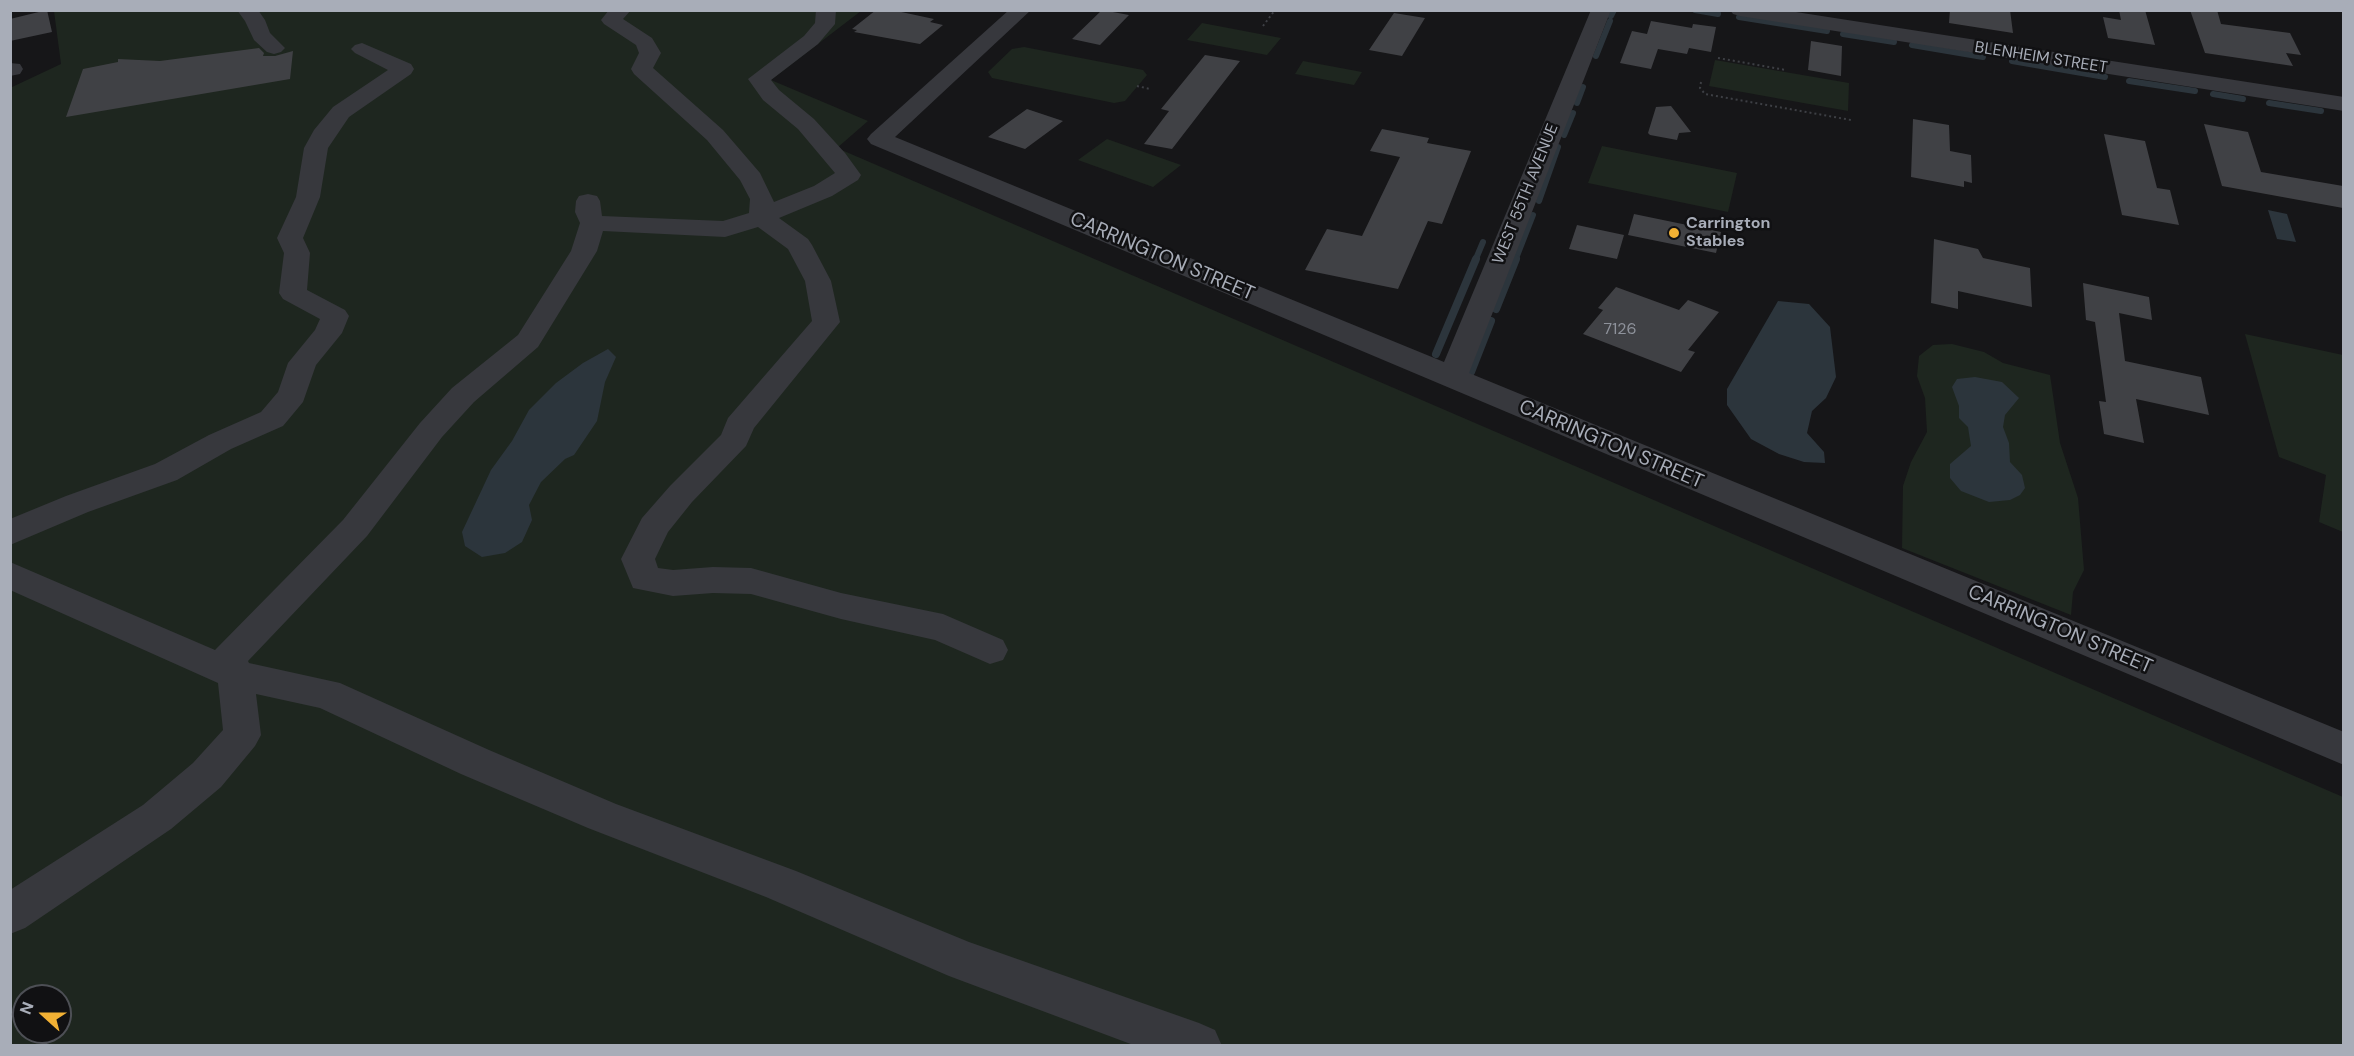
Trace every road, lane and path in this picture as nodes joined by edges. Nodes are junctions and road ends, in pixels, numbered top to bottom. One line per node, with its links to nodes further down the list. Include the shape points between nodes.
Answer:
1 (247, 10): 9 (street, via 261,36)
2 (621, 10): 18 (street, via 611,20 645,42 650,53 642,69 715,135 751,178 762,199)
3 (826, 10): 18 (street, via 825,24 811,40 759,79 771,95 806,124 849,175 823,191)
4 (1021, 10): 19 (street, CARRINGTON STREET, via 879,139)
5 (1275, 10): 8 (path)
6 (1601, 10): 19 (street, WEST 55TH AVENUE)
7 (1740, 10): 16 (street, BLENHEIM STREET)
8 (1263, 26)
9 (274, 48)
10 (362, 49): 20 (street, via 403,69 341,112 316,148 308,197 290,238 297,253 293,293 335,316 328,333 302,363 292,395 272,419 166,472)
11 (1718, 58): 12 (path)
12 (1786, 70)
13 (1701, 82): 17 (path, via 1705,94)
14 (1137, 86): 15 (path)
15 (1150, 89)
16 (2343, 104)
17 (1851, 120)
18 (761, 217): 22 (street, via 799,244 818,281 826,322 738,425 735,439 654,526 638,560 645,579 674,583 751,581 943,628); 23 (street, via 725,229 590,212 584,251 528,340 463,395 430,430 355,528 229,658)
19 (1452, 378): 24 (street, CARRINGTON STREET)
20 (10, 533)
21 (10, 575): 23 (street)
22 (990, 650)
23 (236, 675): 25 (street, via 242,735 207,775 157,817); 26 (street, via 327,694 602,816 781,884 964,961)
24 (2343, 748)
25 (10, 914)
26 (1199, 1046)

